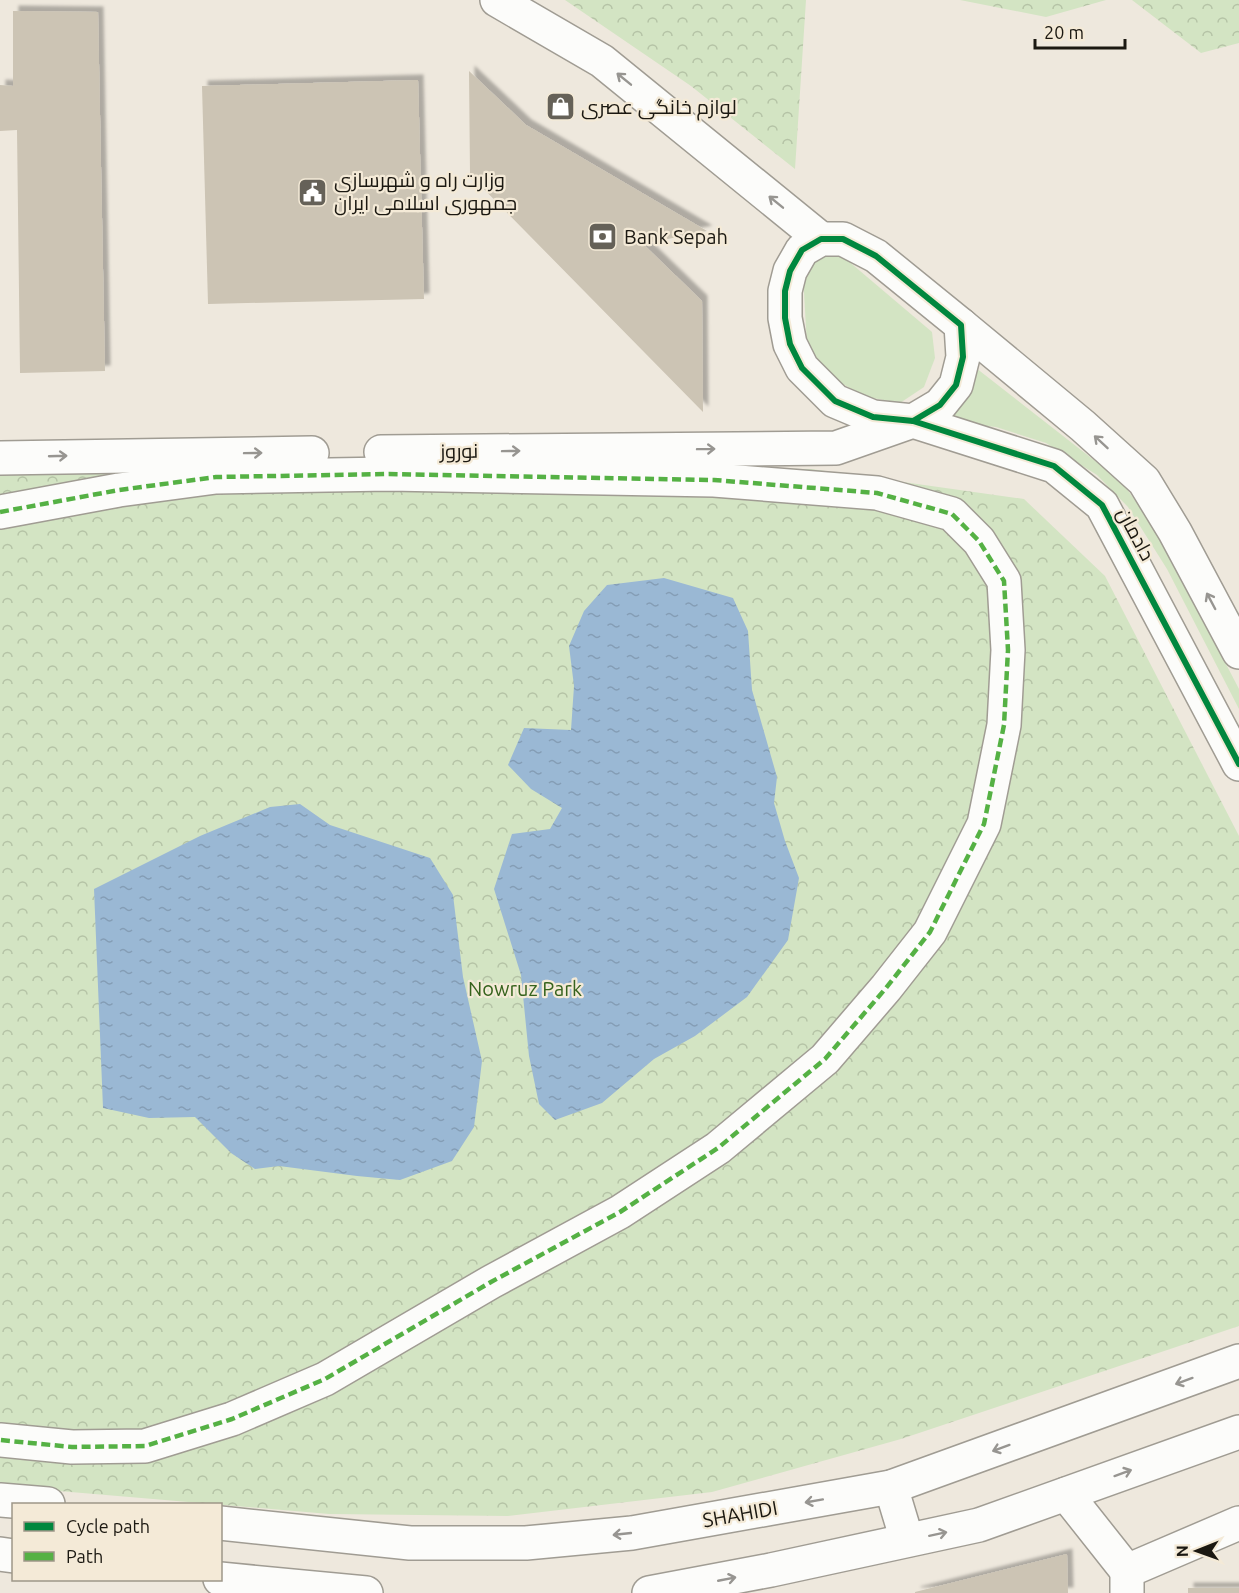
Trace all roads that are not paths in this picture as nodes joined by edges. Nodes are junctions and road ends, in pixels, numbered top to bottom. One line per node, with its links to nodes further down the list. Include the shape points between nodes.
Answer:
1 (497, 0): 2 (street, one-way to 1, via 602,62)
2 (821, 239): 3 (street, via 843,239 876,256); 4 (street, via 802,249 790,271 786,291 785,318 790,344 802,368 836,401 873,417)
3 (961, 325): 4 (street, via 963,357 956,385 940,405); 7 (street, دادمان, one-way to 3, via 1144,481)
4 (913, 421): 5 (street, نوروز, one-way to 4, via 836,448); 8 (street, دادمان, via 1054,466 1102,504)
5 (0, 458)
6 (0, 512): 11 (street, via 216,477 389,474 714,480 877,494 952,514 979,541 1004,581 1008,650 1004,725 984,824 930,932 825,1059 718,1148 620,1212 325,1379 232,1419 145,1446 72,1447)
7 (1239, 652)
8 (1239, 764)
9 (1239, 1361): 12 (street, SHAHIDI, one-way to 12)
10 (1239, 1432): 13 (street, one-way to 10)
11 (0, 1440)
12 (891, 1487): 16 (street, SHAHIDI, one-way to 16, via 632,1533 526,1543 410,1543); 18 (street)
13 (1066, 1494): 18 (street, one-way to 13, via 979,1525); 20 (street)
14 (0, 1500): 15 (street)
15 (36, 1503)
16 (222, 1523)
17 (1239, 1523): 20 (street)
18 (908, 1540): 22 (street, one-way to 18)
19 (222, 1579): 21 (street)
20 (1127, 1582)
21 (366, 1593)
22 (649, 1593)

